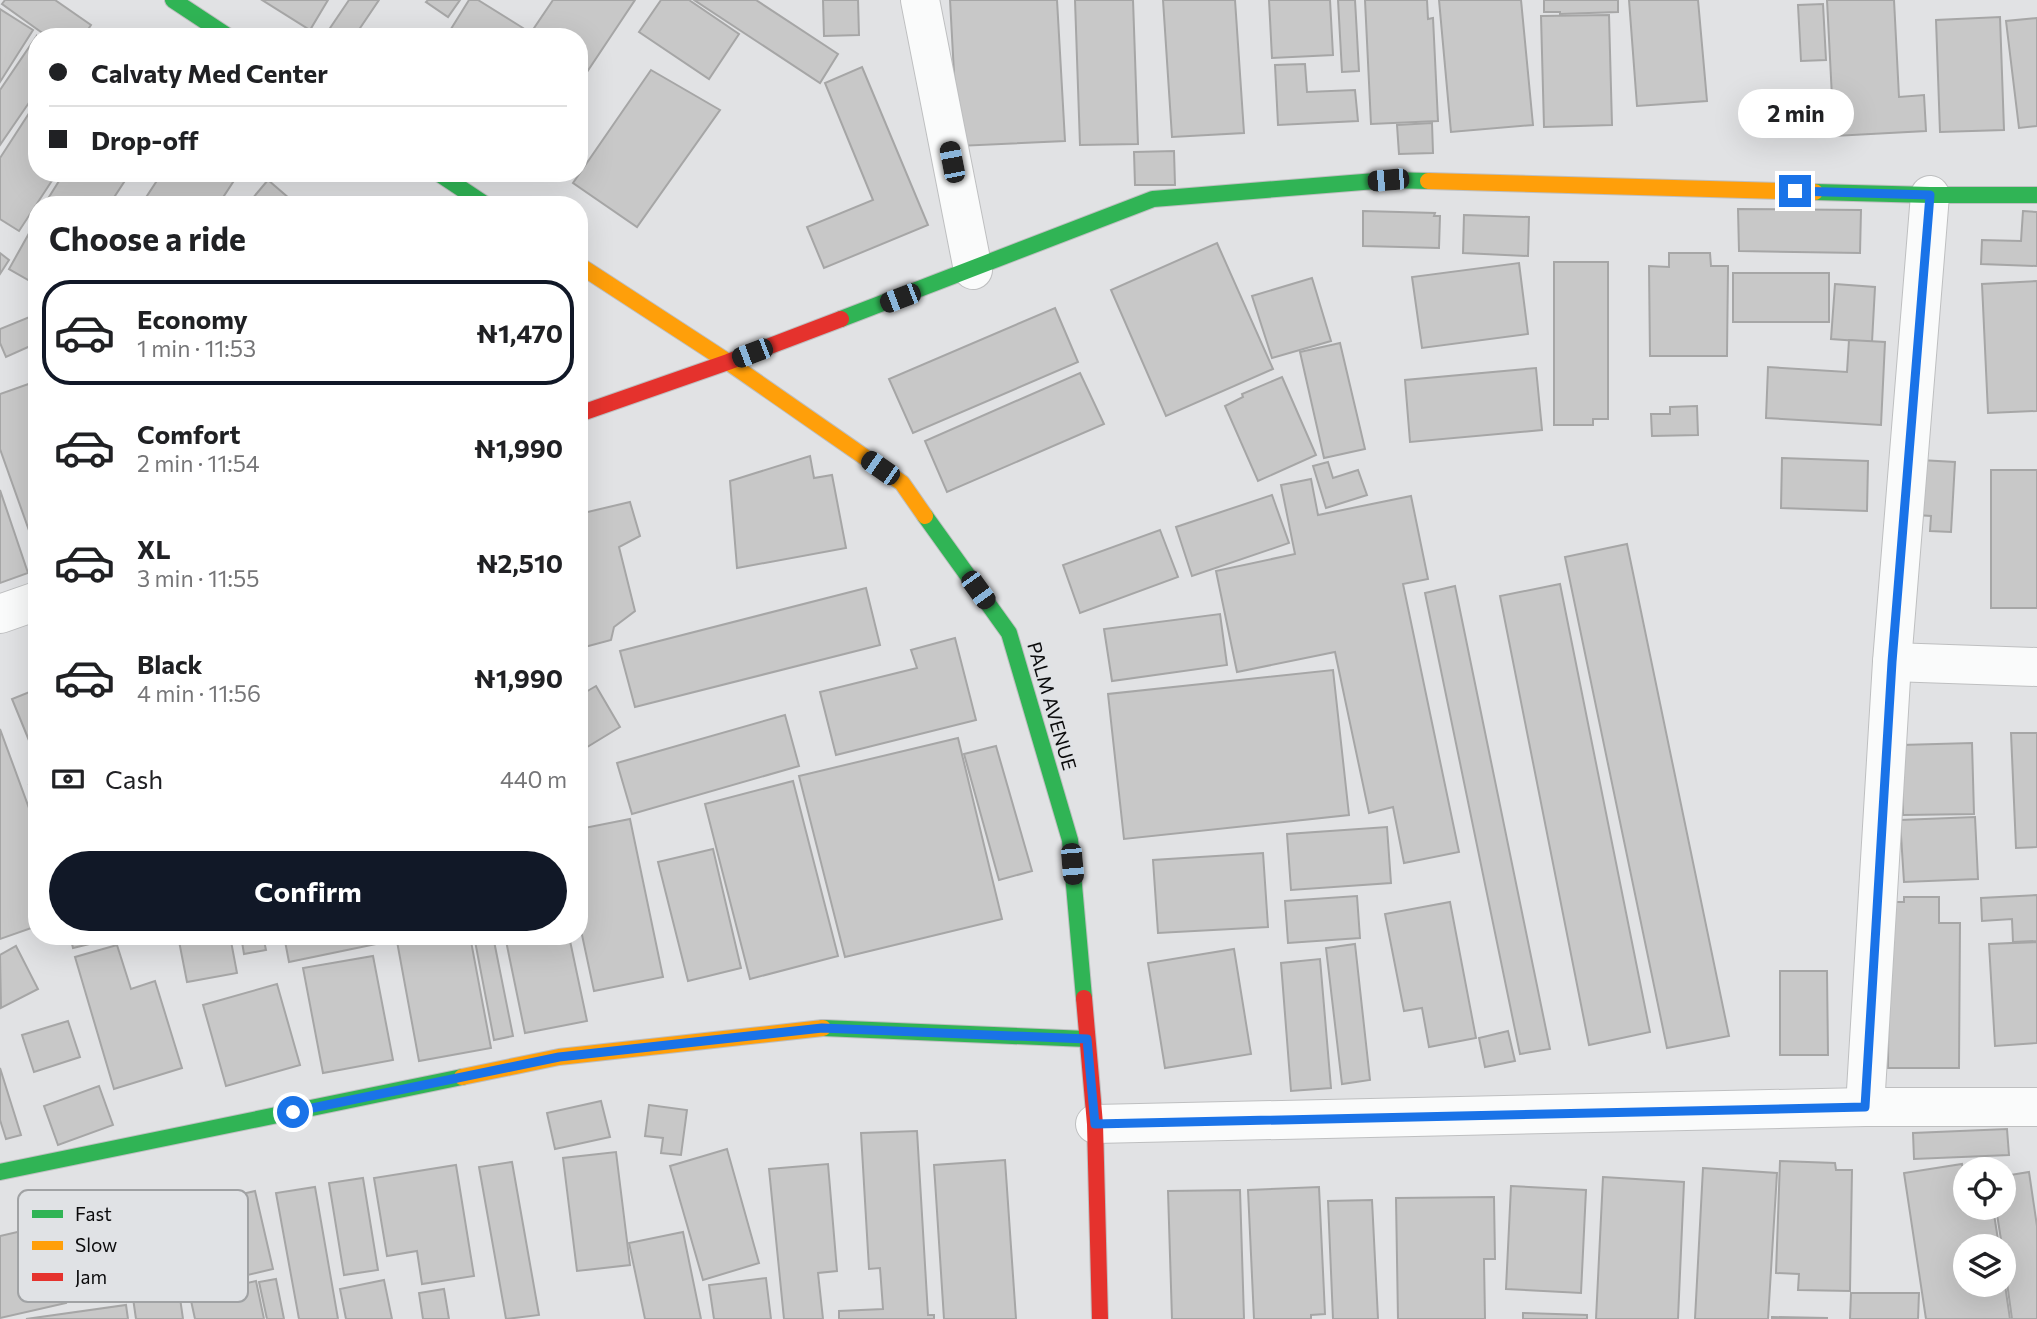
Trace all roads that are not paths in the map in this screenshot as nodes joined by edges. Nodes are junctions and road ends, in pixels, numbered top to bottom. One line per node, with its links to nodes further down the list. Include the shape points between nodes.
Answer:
1 (173, 0): 3 (street)
2 (920, 0): 8 (street)
3 (215, 28)
4 (452, 182): 7 (street)
5 (1930, 195): 6 (street); 8 (street, via 1388,180 1153,199); 14 (street)
6 (2037, 195)
7 (472, 196)
8 (973, 270): 10 (street)
9 (588, 271): 10 (street, PALM AVENUE)
10 (728, 362): 11 (street); 16 (street, PALM AVENUE, via 902,483 1009,633 1070,840)
11 (588, 411)
12 (28, 604): 13 (street)
13 (0, 614)
14 (1892, 662): 15 (street); 17 (street)
15 (2037, 667)
16 (1087, 1039): 19 (street, PALM AVENUE); 20 (street, via 822,1028 559,1057)
17 (1865, 1107): 18 (street); 19 (street)
18 (2037, 1107)
19 (1095, 1124): 21 (street, PALM AVENUE)
20 (0, 1172)
21 (1100, 1319)

